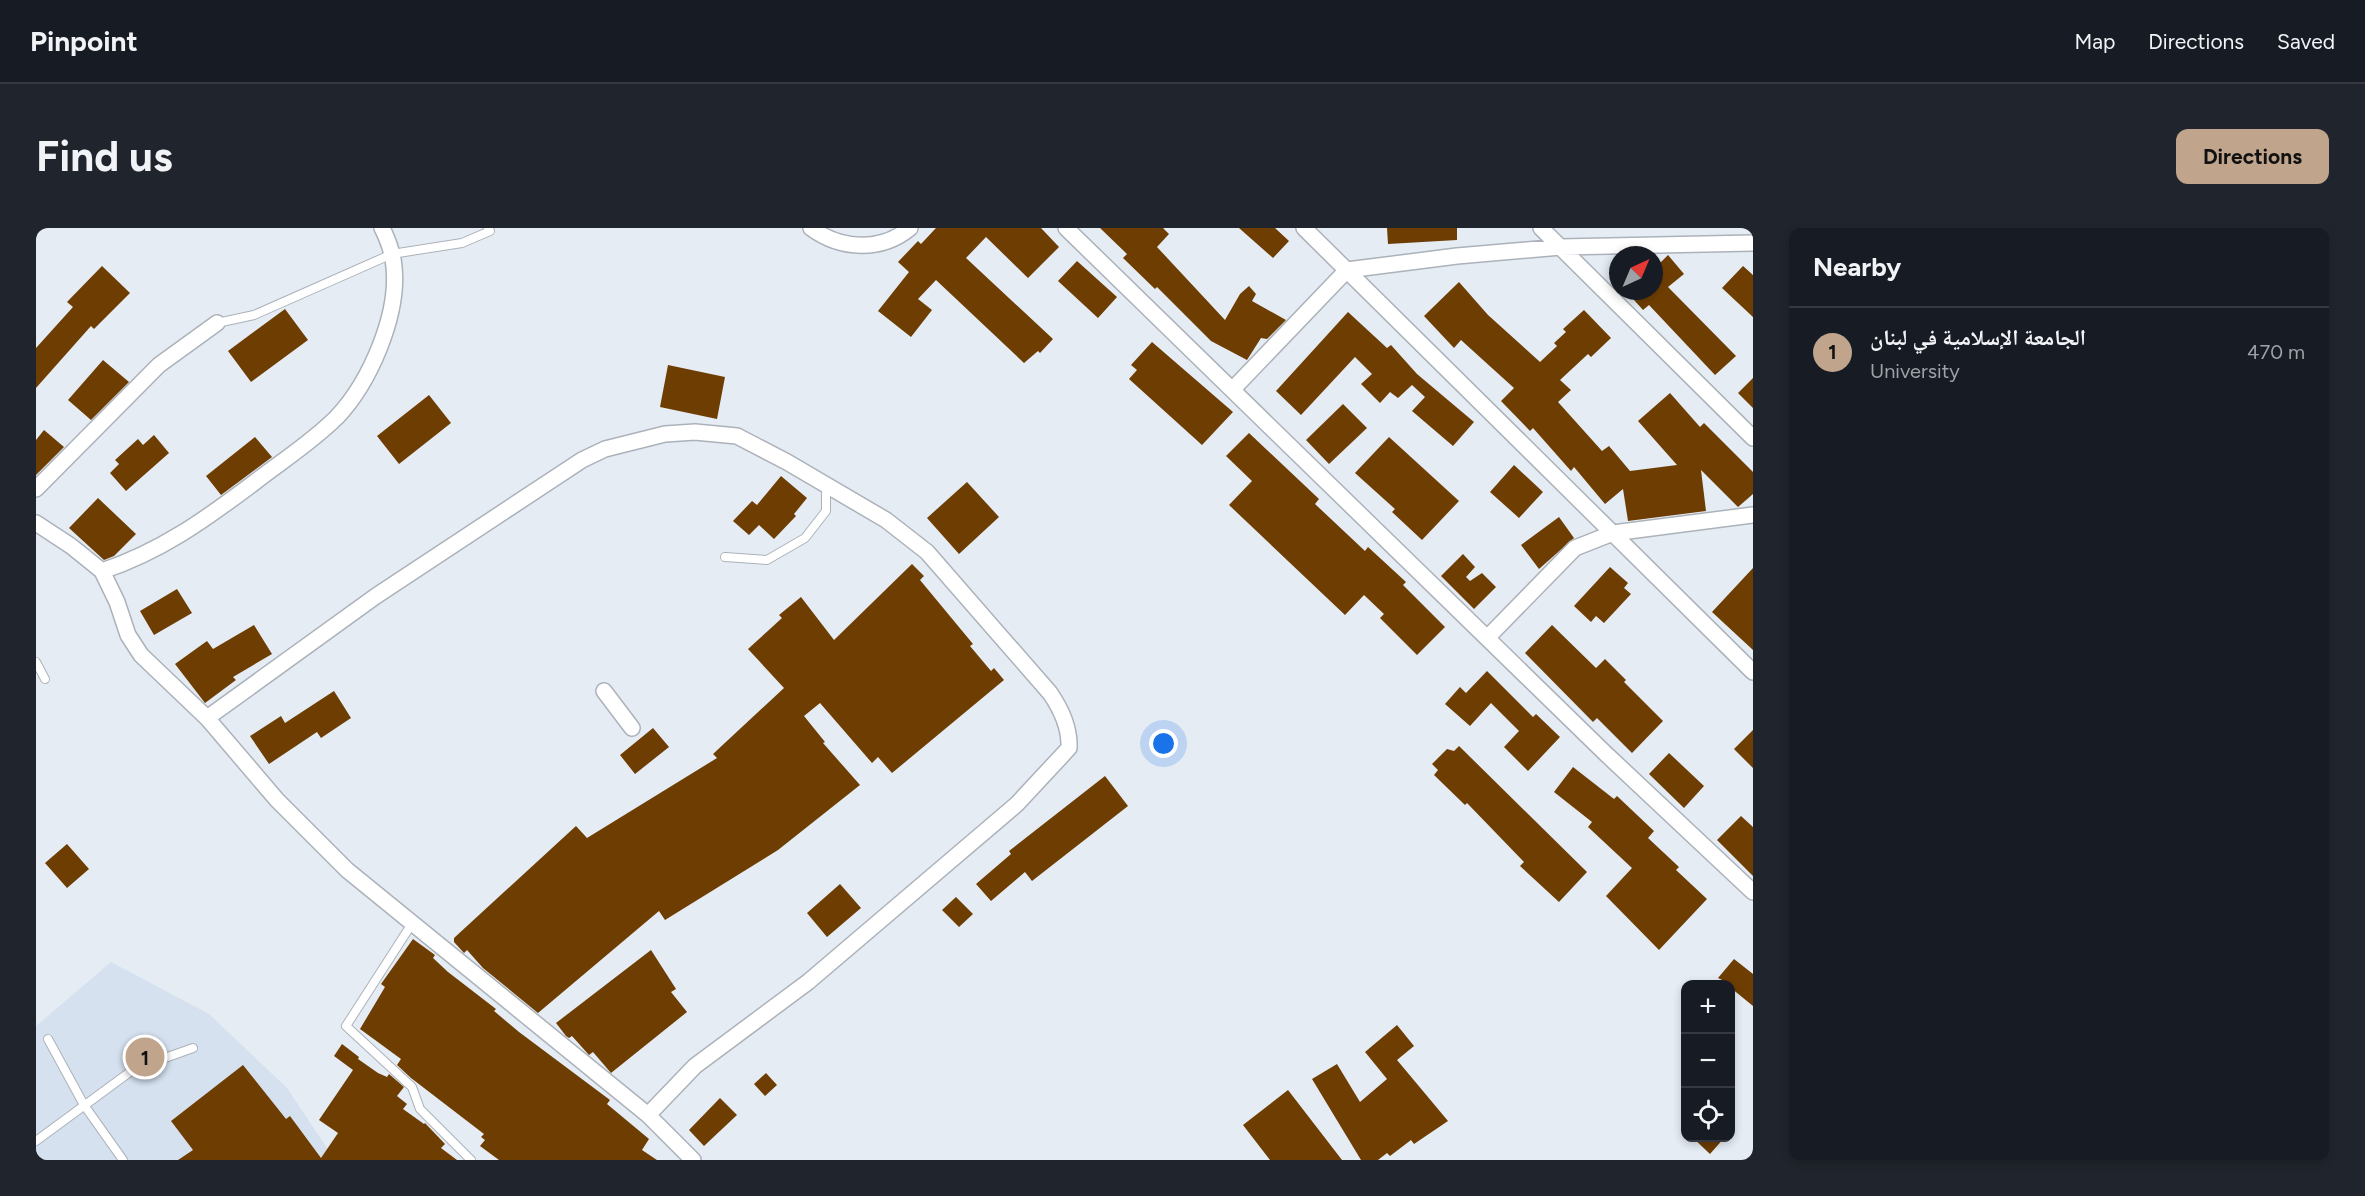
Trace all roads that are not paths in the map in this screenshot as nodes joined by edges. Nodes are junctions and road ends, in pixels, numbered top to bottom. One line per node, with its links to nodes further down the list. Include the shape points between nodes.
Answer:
1 (382, 228): 10 (street)
2 (488, 228): 10 (lane, via 490,231 462,243)
3 (811, 228): 4 (street, via 851,246 895,240)
4 (910, 228)
5 (1066, 228): 13 (street)
6 (1304, 228): 11 (street)
7 (1541, 228): 9 (street)
8 (1753, 243): 9 (street)
9 (1561, 247): 11 (street); 14 (street)
10 (392, 254): 12 (lane, via 254,315); 21 (street, via 394,290 379,351 339,415 313,439 185,532 135,560)
11 (1347, 270): 13 (street); 19 (street)
12 (217, 323): 16 (street, via 159,365)
13 (1233, 389): 22 (street)
14 (1753, 438)
15 (826, 486): 20 (lane, via 826,511 805,538 767,560); 27 (street, via 737,436 665,434 605,449 582,460 376,596); 34 (street, via 886,520 947,573 1050,693 1061,710 1069,748 1017,804 808,982 695,1065)
16 (36, 489)
17 (1753, 515): 19 (street)
18 (36, 523): 21 (street)
19 (1613, 533): 22 (street, via 1575,548); 24 (street)
20 (725, 557)
21 (102, 571): 27 (street, via 133,646)
22 (1488, 637): 29 (street, via 1606,754)
23 (36, 662): 25 (lane)
24 (1753, 672)
25 (45, 679)
26 (604, 691): 28 (street)
27 (207, 718): 30 (street, via 313,839)
28 (632, 728)
29 (1751, 885)
30 (413, 922): 34 (street); 37 (lane, via 346,1026 412,1087 420,1109)
31 (48, 1039): 33 (lane)
32 (193, 1048): 33 (lane, via 134,1069)
33 (84, 1105): 35 (lane); 36 (lane)
34 (648, 1115): 38 (street)
35 (36, 1141)
36 (123, 1160)
37 (471, 1160)
38 (693, 1160)

